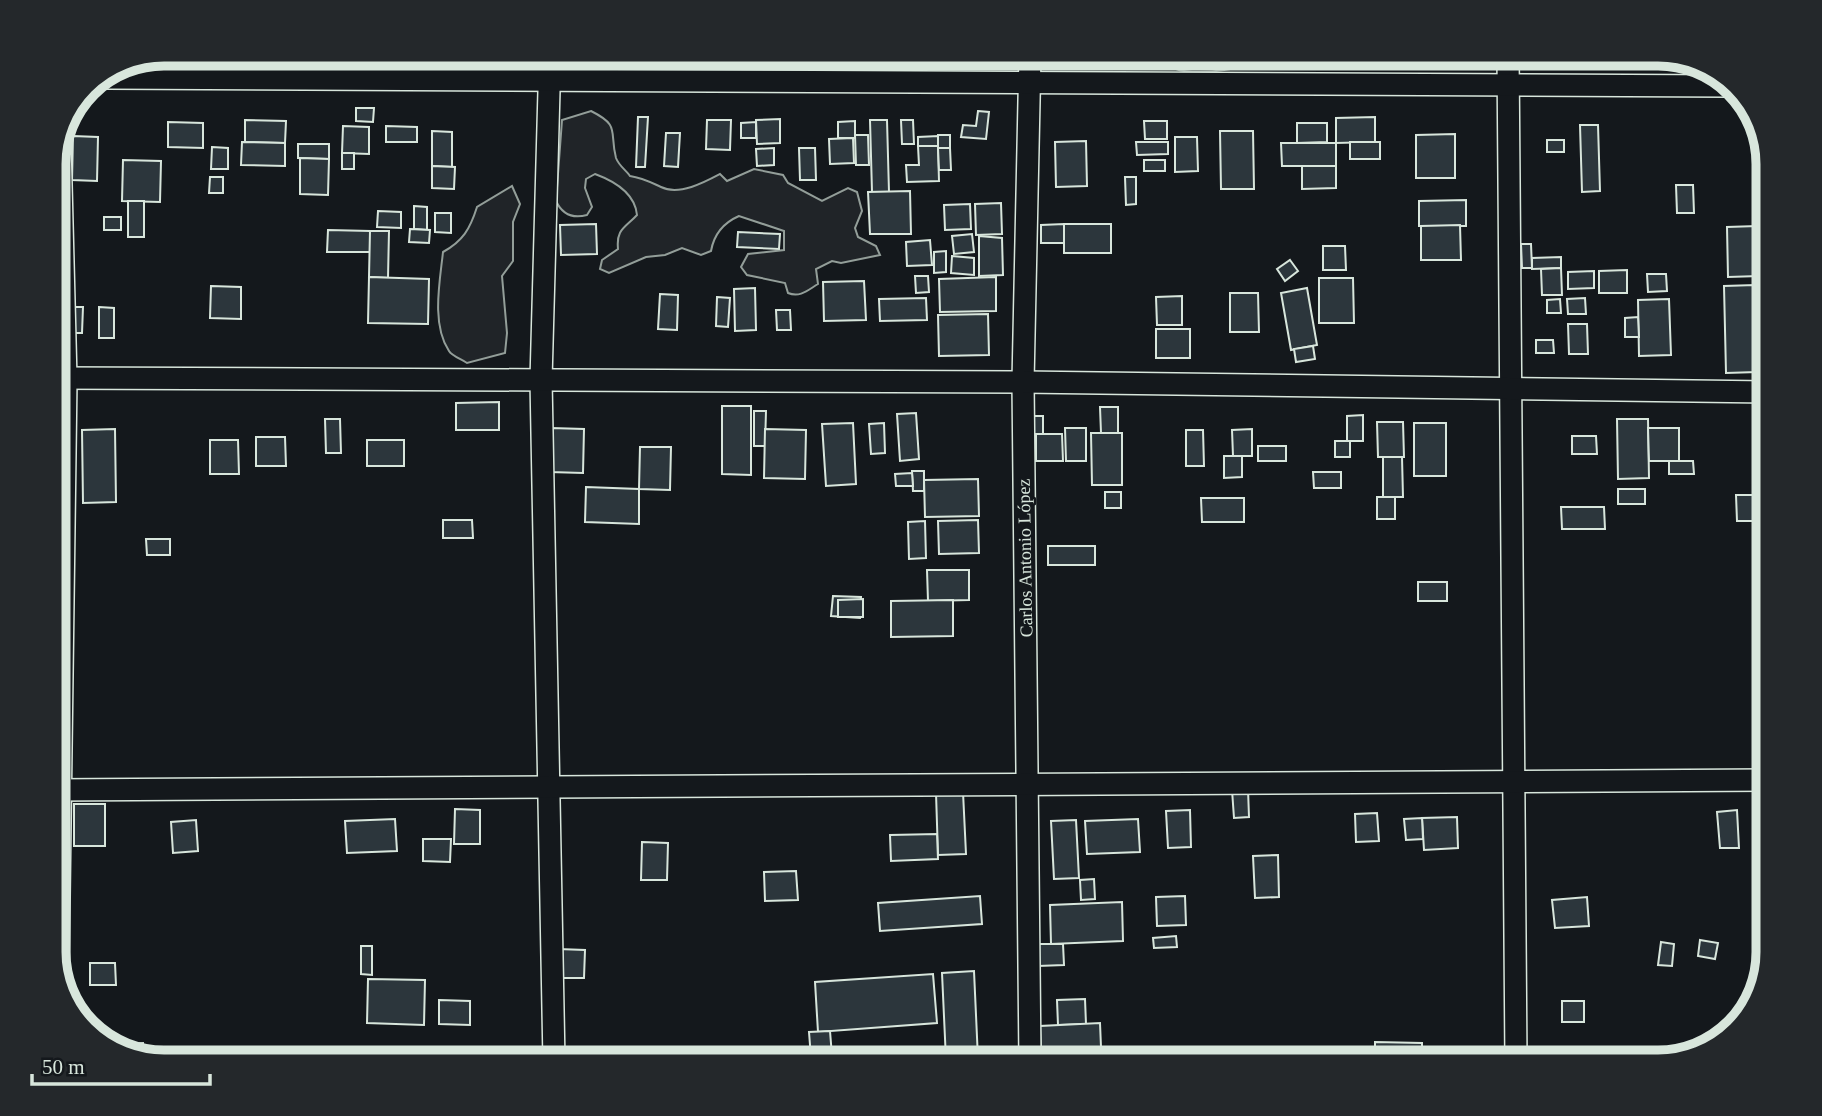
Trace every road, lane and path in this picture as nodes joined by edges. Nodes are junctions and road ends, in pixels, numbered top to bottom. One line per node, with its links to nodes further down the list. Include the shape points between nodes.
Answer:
1 (551, 67): 5 (street)
2 (1030, 67): 6 (street, Carlos Antonio López)
3 (1508, 67): 7 (street)
4 (119, 78): 5 (street)
5 (551, 79): 6 (street); 10 (street)
6 (1029, 82): 7 (street); 11 (street, Carlos Antonio López)
7 (1507, 84): 8 (street); 12 (street)
8 (1715, 86)
9 (67, 378): 10 (street)
10 (541, 380): 11 (street); 17 (street)
11 (1023, 382): 12 (street); 16 (street, Carlos Antonio López)
12 (1513, 391): 13 (street); 15 (street)
13 (1755, 392)
14 (1756, 780): 15 (street)
15 (1515, 782): 16 (street); 21 (street)
16 (1027, 784): 17 (street); 20 (street, Carlos Antonio López)
17 (548, 786): 18 (street); 19 (street)
18 (67, 791)
19 (554, 1050)
20 (1030, 1050)
21 (1516, 1050)

